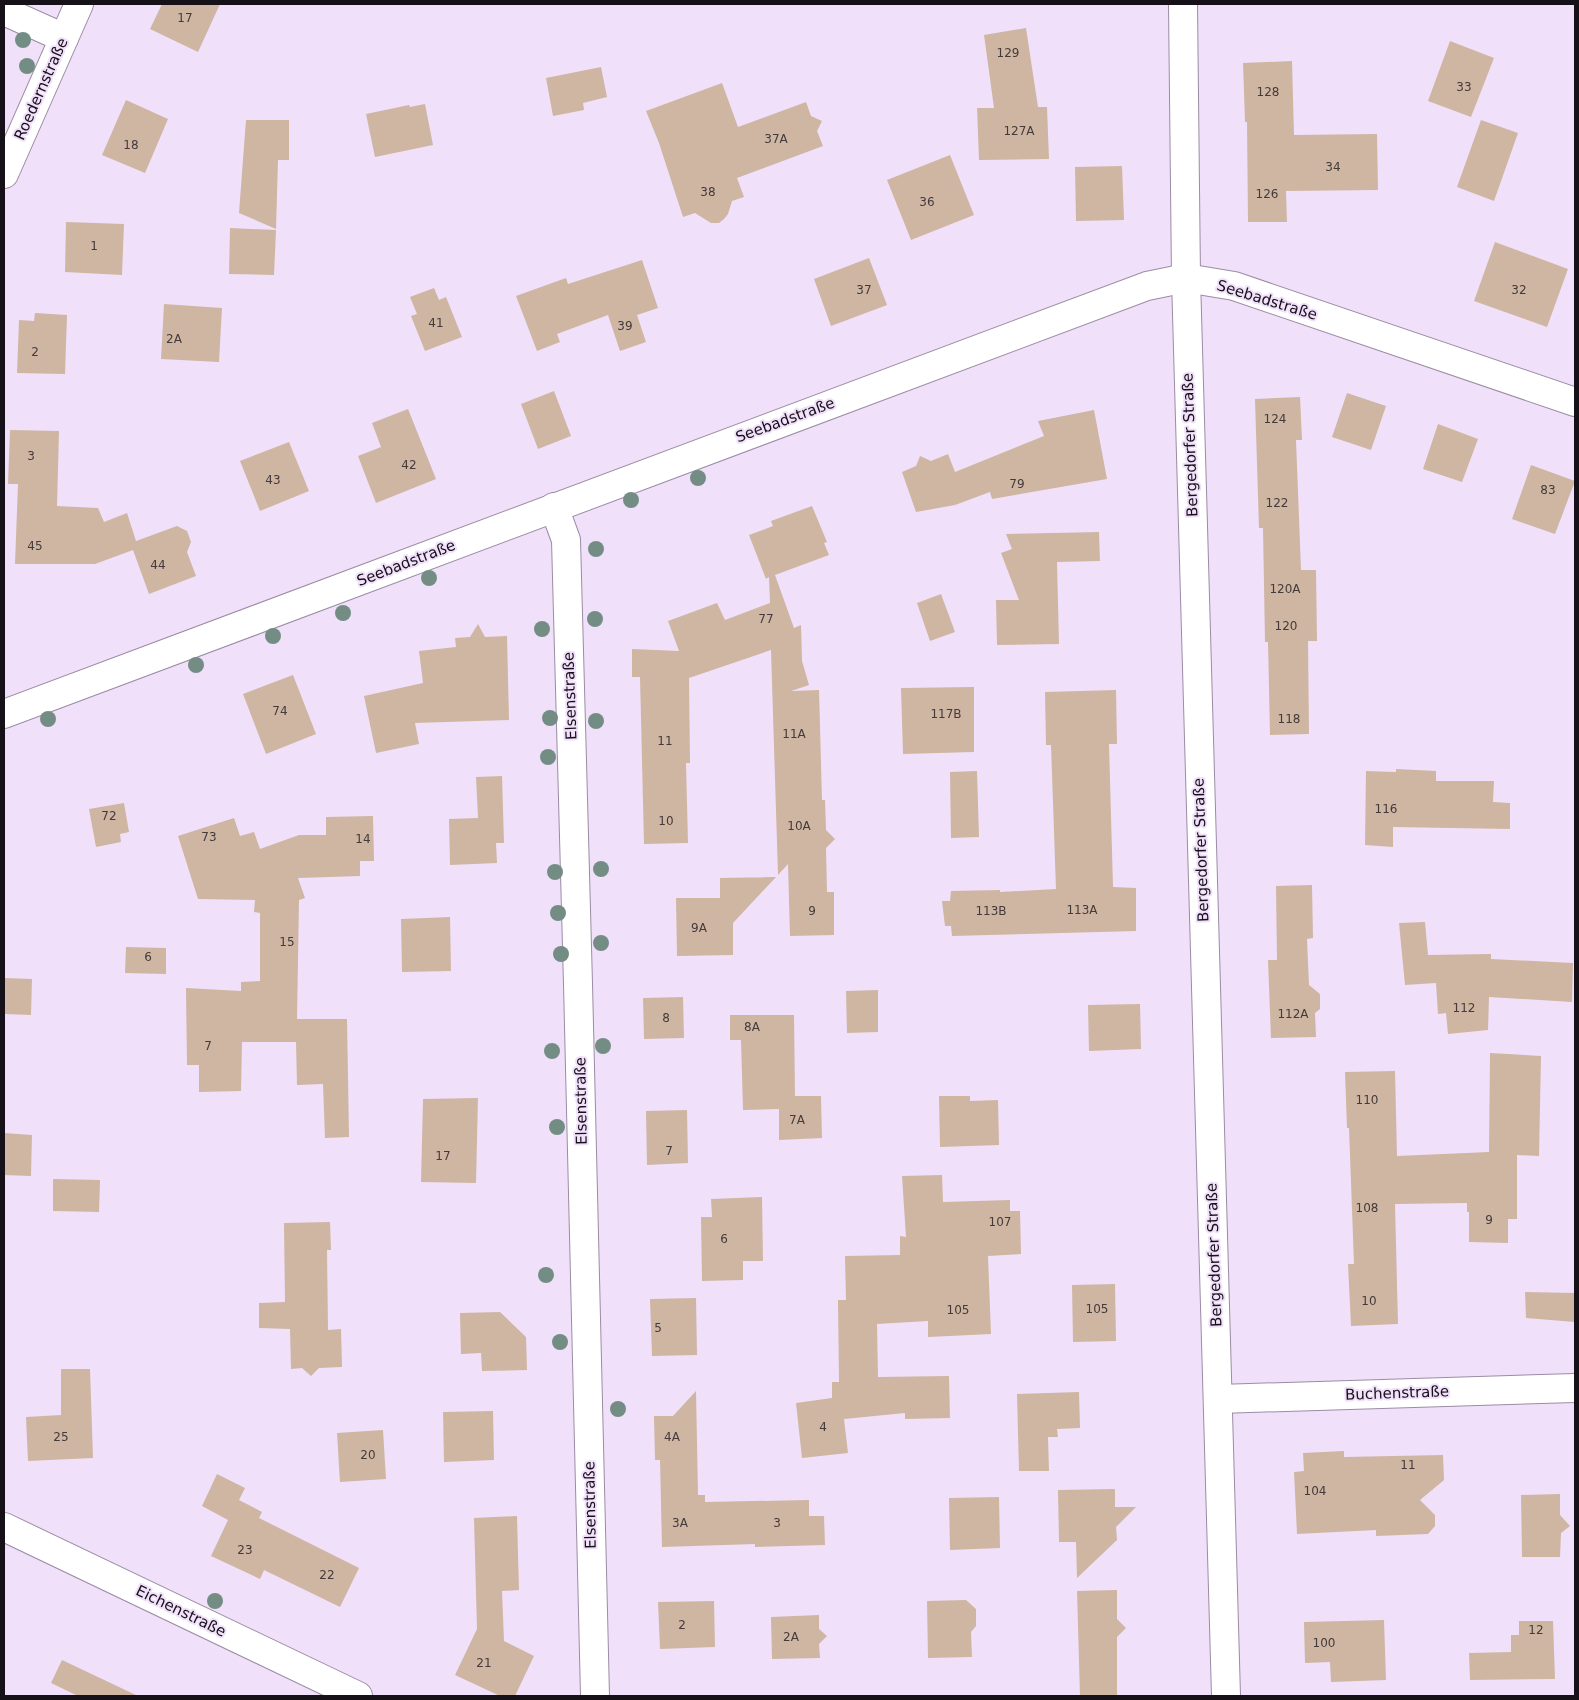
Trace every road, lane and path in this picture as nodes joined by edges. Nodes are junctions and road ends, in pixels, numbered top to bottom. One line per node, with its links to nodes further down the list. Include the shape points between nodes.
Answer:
1 (79, 4): 4 (street, Roedernstraße)
2 (1183, 4): 6 (street, Bergedorfer Straße)
3 (4, 11): 4 (street)
4 (64, 38): 5 (street, Roedernstraße)
5 (4, 174)
6 (1186, 278): 7 (street, Seebadstraße, via 1234,286); 8 (street, Seebadstraße, via 1147,286); 11 (street, Bergedorfer Straße)
7 (1575, 402)
8 (554, 507): 9 (street, Seebadstraße); 14 (street, Elsenstraße, via 566,540)
9 (4, 714)
10 (1575, 1388): 11 (street, Buchenstraße)
11 (1219, 1399): 15 (street, Bergedorfer Straße)
12 (4, 1527): 13 (street, Eichenstraße)
13 (358, 1696)
14 (595, 1696)
15 (1226, 1696)

